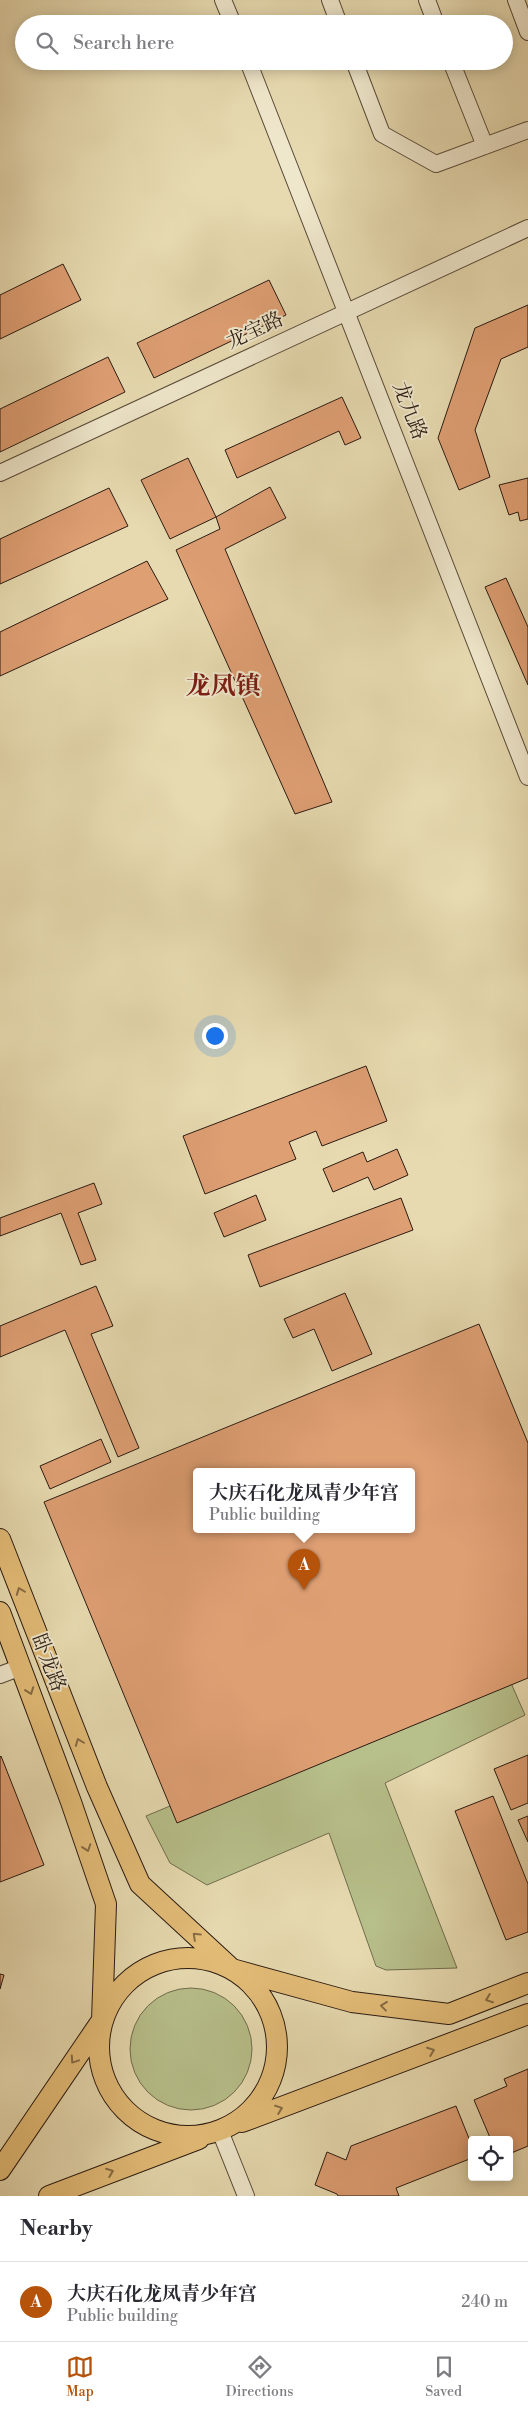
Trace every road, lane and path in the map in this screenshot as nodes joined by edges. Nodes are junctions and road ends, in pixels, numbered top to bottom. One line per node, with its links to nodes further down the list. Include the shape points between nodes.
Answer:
1 (223, 0): 5 (street)
2 (330, 0): 6 (street)
3 (427, 0): 7 (street)
4 (516, 0): 8 (street)
5 (229, 15)
6 (336, 15)
7 (433, 15)
8 (528, 32)
9 (252, 70): 15 (street, 龙九路)
10 (357, 70): 13 (street, via 382,134 436,164)
11 (455, 70): 13 (street)
12 (528, 130): 13 (street)
13 (485, 146)
14 (528, 228): 15 (street, 龙宝路)
15 (347, 312): 16 (street, 龙宝路); 17 (street, 龙九路)
16 (0, 473)
17 (528, 777)
18 (0, 1539): 22 (main road, 卧龙路, one-way to 18, via 140,1884 97,1787)
19 (0, 1612): 20 (main road, 卧龙路)
20 (21, 1667): 21 (street); 25 (main road, 卧龙路, one-way to 25, via 106,1904)
21 (0, 1675)
22 (232, 1969): 23 (main road, one-way to 22, via 449,2014 352,2002); 25 (main road, via 207,1959 180,1957 154,1963 131,1976 113,1996); 26 (main road, via 252,1984 267,2005 276,2028 277,2054 272,2078 260,2101 242,2118)
23 (528, 1983)
24 (528, 2014): 26 (main road, one-way to 24)
25 (102, 2020): 26 (main road, via 99,2058 103,2076 116,2102 137,2121 163,2133 192,2136); 27 (main road, one-way to 27)
26 (220, 2131): 28 (main road, one-way to 26); 29 (street)
27 (0, 2170)
28 (49, 2196)
29 (246, 2196)

